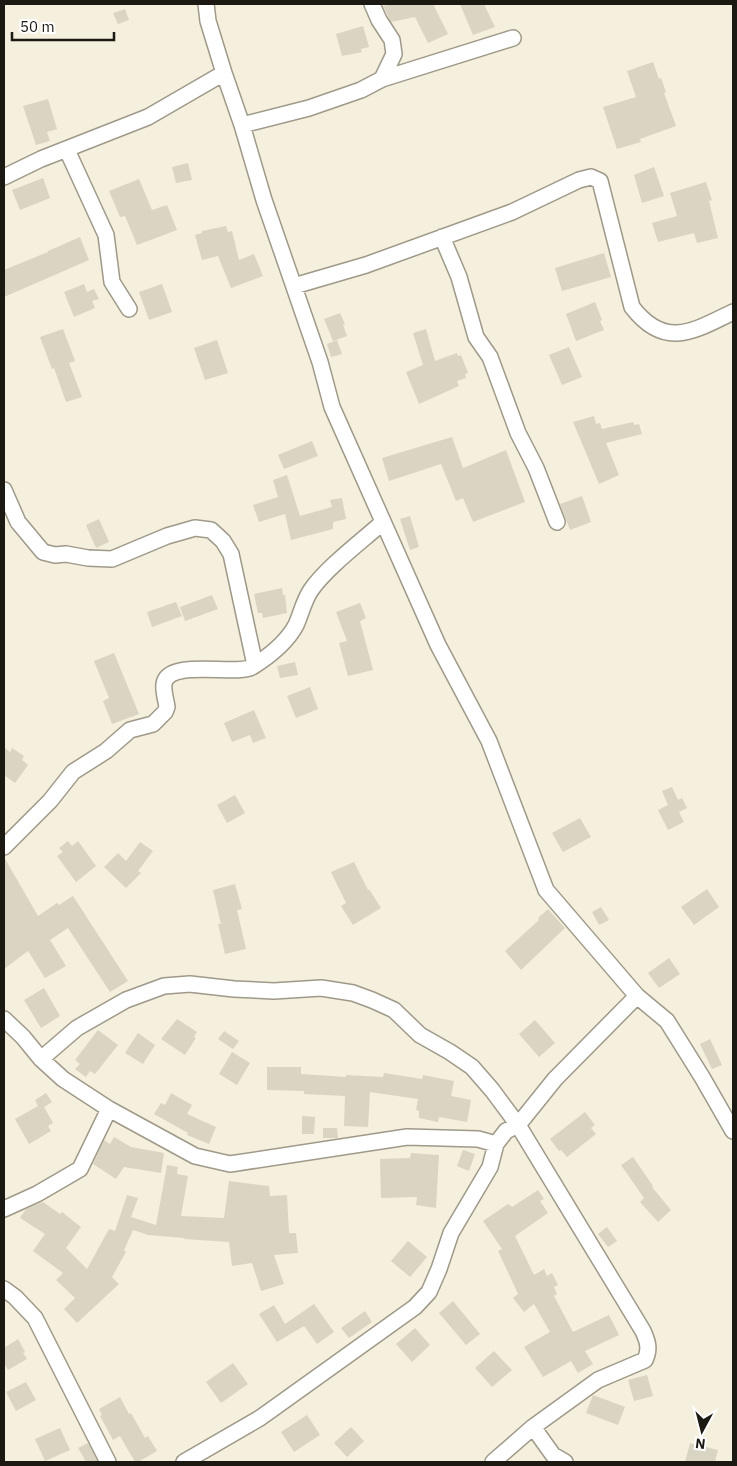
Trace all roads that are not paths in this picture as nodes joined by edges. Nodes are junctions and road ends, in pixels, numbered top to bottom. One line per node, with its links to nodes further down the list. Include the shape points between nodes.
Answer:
1 (206, 4): 4 (street)
2 (372, 4): 5 (street, via 392,40 394,54)
3 (513, 38): 5 (street)
4 (224, 73): 6 (street); 7 (street, via 148,117)
5 (382, 79): 6 (street, via 309,108)
6 (242, 125): 10 (street)
7 (67, 150): 8 (street); 11 (street, via 106,235 112,282)
8 (4, 177)
9 (442, 237): 10 (street, via 366,266); 12 (street, via 512,212 591,177 600,181 632,307 640,318 672,335 694,331); 15 (street, via 476,337 490,357 518,433)
10 (294, 286): 14 (street, via 332,407)
11 (129, 309)
12 (733, 312)
13 (4, 490): 16 (street, via 18,522 43,552 54,555 112,559 167,536 195,528 211,530 231,554)
14 (383, 522): 16 (street, via 311,590 288,637); 18 (street, via 438,645 489,741 546,890)
15 (557, 522)
16 (255, 665): 17 (street, via 244,670 210,668 175,672 164,685 168,707 154,724 130,730 74,772)
17 (4, 847)
18 (637, 996): 22 (street, via 555,1079); 23 (street, via 667,1021)
19 (4, 1020): 20 (street)
20 (41, 1059): 21 (street, via 63,1079); 22 (street, via 77,1028 126,1000 164,986 190,984 274,991 322,988 354,993 394,1010 420,1035 472,1067)
21 (109, 1110): 24 (street, via 196,1156 230,1164 407,1137 478,1139); 25 (street, via 80,1169)
22 (518, 1125): 24 (street, via 506,1131); 27 (street, via 643,1332 649,1351 645,1360 598,1380)
23 (733, 1131)
24 (496, 1144): 29 (street, via 490,1167 451,1233 428,1292 415,1307 260,1418)
25 (4, 1209)
26 (4, 1288): 28 (street, via 35,1318)
27 (533, 1427): 30 (street); 31 (street, via 553,1456)
28 (108, 1462)
29 (184, 1462)
30 (493, 1462)
31 (565, 1462)

